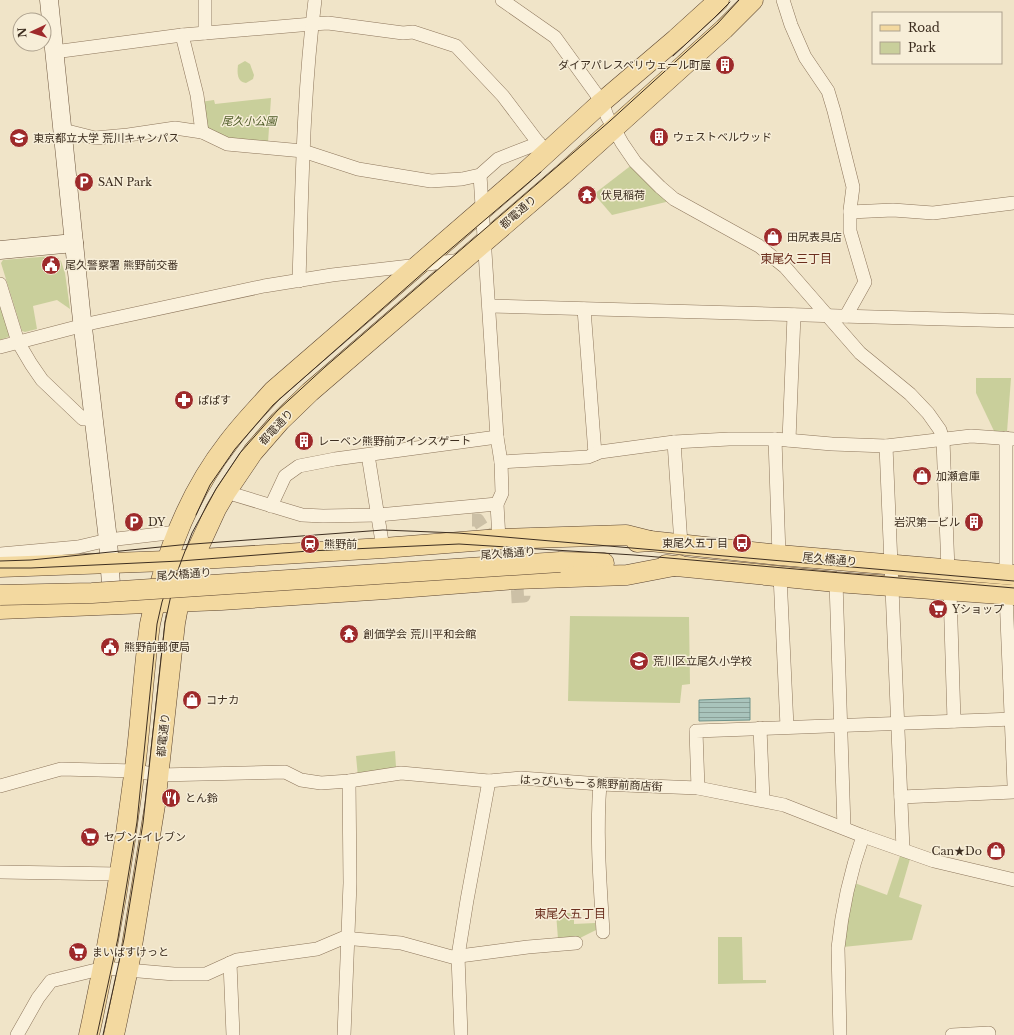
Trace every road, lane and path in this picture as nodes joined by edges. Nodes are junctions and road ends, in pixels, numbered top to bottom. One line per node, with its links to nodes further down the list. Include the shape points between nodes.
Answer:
1 (49, 0): 11 (street)
2 (206, 0): 9 (street)
3 (315, 0): 8 (street)
4 (502, 0): 12 (street, via 555,37)
5 (719, 0): 12 (main road)
6 (753, 0): 13 (main road, 都電通り)
7 (783, 0): 21 (street, via 805,57 828,91 853,187)
8 (312, 24): 9 (street); 16 (street, via 328,23 403,33 413,32 456,46 503,96); 17 (street)
9 (206, 33): 10 (street)
10 (182, 34): 11 (street); 15 (street, via 197,95)
11 (54, 52): 14 (street)
12 (602, 102): 13 (street); 16 (main road)
13 (614, 129): 22 (main road, 都電通り); 32 (street, via 635,162 660,187 674,198 759,246 785,267)
14 (63, 130): 15 (street, via 95,138 175,128); 23 (street)
15 (202, 132): 17 (street, via 227,144)
16 (543, 148): 18 (street, via 498,160); 20 (main road)
17 (303, 151): 18 (street, via 358,169 432,181); 27 (street)
18 (480, 175): 20 (street)
19 (1014, 203): 21 (street, via 933,212)
20 (482, 209): 22 (street); 26 (main road)
21 (850, 212): 33 (street, via 850,232 864,282)
22 (485, 241): 25 (main road, 都電通り); 29 (street)
23 (74, 243): 24 (street); 35 (street)
24 (0, 250)
25 (462, 260): 26 (street); 49 (main road, 都電通り, via 280,421 253,452)
26 (417, 266): 27 (street); 53 (main road, via 273,391 253,413 228,442 205,476 193,495)
27 (299, 281): 35 (street, via 264,286)
28 (0, 284): 36 (street)
29 (489, 306): 30 (street); 39 (street)
30 (584, 309): 31 (street); 46 (street)
31 (794, 315): 32 (street); 42 (street)
32 (826, 315): 33 (street); 43 (street, via 860,353 910,394 928,413 940,430)
33 (846, 316): 34 (street)
34 (1014, 321)
35 (83, 326): 36 (street); 38 (street)
36 (18, 342): 37 (street); 38 (street, via 42,380 83,419)
37 (0, 347)
38 (94, 419): 55 (street)
39 (497, 437): 47 (street); 48 (street)
40 (775, 439): 42 (street); 44 (street); 60 (street)
41 (1010, 439): 43 (street, via 971,436); 70 (street)
42 (789, 440): 45 (street)
43 (943, 440): 45 (street); 68 (street)
44 (674, 442): 46 (street); 57 (street)
45 (886, 446): 65 (street)
46 (595, 454): 48 (street, via 588,457)
47 (368, 455): 51 (street, via 299,466 285,476); 52 (street)
48 (500, 462): 50 (street, via 502,493)
49 (226, 492): 51 (street); 62 (main road, 都電通り)
50 (497, 504): 52 (street); 54 (street)
51 (271, 506): 52 (street, via 302,515)
52 (378, 515): 58 (street)
53 (177, 532): 55 (street); 63 (main road)
54 (499, 539): 56 (main road, via 626,535); 58 (main road)
55 (108, 540): 59 (street, via 78,547); 64 (street)
56 (650, 541): 57 (main road, 尾久橋通り); 61 (main road, 尾久橋通り)
57 (681, 544): 60 (main road, 尾久橋通り)
58 (383, 548): 62 (main road)
59 (0, 554)
60 (779, 554): 65 (main road, 尾久橋通り)
61 (559, 556): 66 (main road, 尾久橋通り); 71 (main road, 尾久橋通り, via 93,580); 75 (main road, 尾久橋通り, bridge, via 92,593)
62 (193, 559): 63 (main road); 77 (main road, 都電通り)
63 (167, 561): 64 (main road); 78 (main road)
64 (110, 563): 67 (main road); 79 (street); 80 (street, via 110,593)
65 (892, 564): 68 (main road, 尾久橋通り); 73 (street)
66 (679, 565): 69 (main road, 尾久橋通り); 77 (main road, via 627,575 515,579)
67 (0, 567)
68 (948, 570): 70 (main road, 尾久橋通り)
69 (780, 575): 72 (main road, 尾久橋通り); 86 (street)
70 (1010, 575)
71 (0, 582)
72 (836, 582): 73 (main road, 尾久橋通り); 85 (street)
73 (892, 586): 74 (main road, 尾久橋通り); 84 (street)
74 (950, 591): 76 (main road, 尾久橋通り); 83 (street)
75 (0, 595)
76 (1010, 595): 82 (street)
77 (180, 602): 78 (main road); 90 (main road, 都電通り, via 175,623)
78 (155, 603): 79 (main road); 88 (main road, via 150,624)
79 (134, 604): 80 (main road); 88 (main road, via 138,609 141,625)
80 (97, 605): 81 (main road)
81 (0, 609)
82 (1012, 719): 83 (street); 94 (street)
83 (954, 721): 84 (street)
84 (897, 723): 85 (street); 98 (street)
85 (841, 725): 86 (street); 100 (street)
86 (787, 727): 87 (street)
87 (760, 728): 96 (street, via 696,731); 99 (street)
88 (137, 745): 89 (main road)
89 (135, 771): 90 (street, はっぴいもーる熊野前商店街); 95 (street, はっぴいもーる熊野前商店街, via 61,769); 104 (main road)
90 (158, 775): 91 (street, はっぴいもーる熊野前商店街, via 285,772 301,780 321,783); 112 (main road, 都電通り, via 156,805)
91 (350, 781): 92 (street, はっぴいもーる熊野前商店街, via 401,773); 107 (street)
92 (489, 781): 93 (street, はっぴいもーる熊野前商店街, via 521,778); 109 (street)
93 (600, 784): 96 (street, はっぴいもーる熊野前商店街); 106 (street, via 599,856)
94 (1014, 785)
95 (0, 786)
96 (698, 788): 99 (street, はっぴいもーる熊野前商店街)
97 (1014, 792): 98 (street)
98 (901, 797): 102 (street)
99 (763, 800): 100 (street, はっぴいもーる熊野前商店街, via 784,805)
100 (844, 828): 101 (street, はっぴいもーる熊野前商店街)
101 (863, 836): 102 (street, はっぴいもーる熊野前商店街); 119 (street, via 848,885 839,935)
102 (903, 849): 105 (street, はっぴいもーる熊野前商店街, via 934,861)
103 (0, 872): 104 (street)
104 (119, 874): 111 (main road)
105 (1014, 880)
106 (603, 932)
107 (347, 938): 109 (street, via 401,943 452,957); 110 (street, via 317,949); 117 (street)
108 (576, 943): 109 (street)
109 (458, 956): 118 (street)
110 (230, 963): 112 (street, via 206,974 174,974); 116 (street)
111 (104, 968): 112 (street); 113 (street, via 51,981); 114 (main road)
112 (128, 969): 115 (main road, 都電通り)
113 (17, 1035)
114 (89, 1035)
115 (114, 1035)
116 (234, 1035)
117 (344, 1035)
118 (461, 1035)
119 (840, 1035)
120 (952, 1035): 121 (street)
121 (989, 1035)

